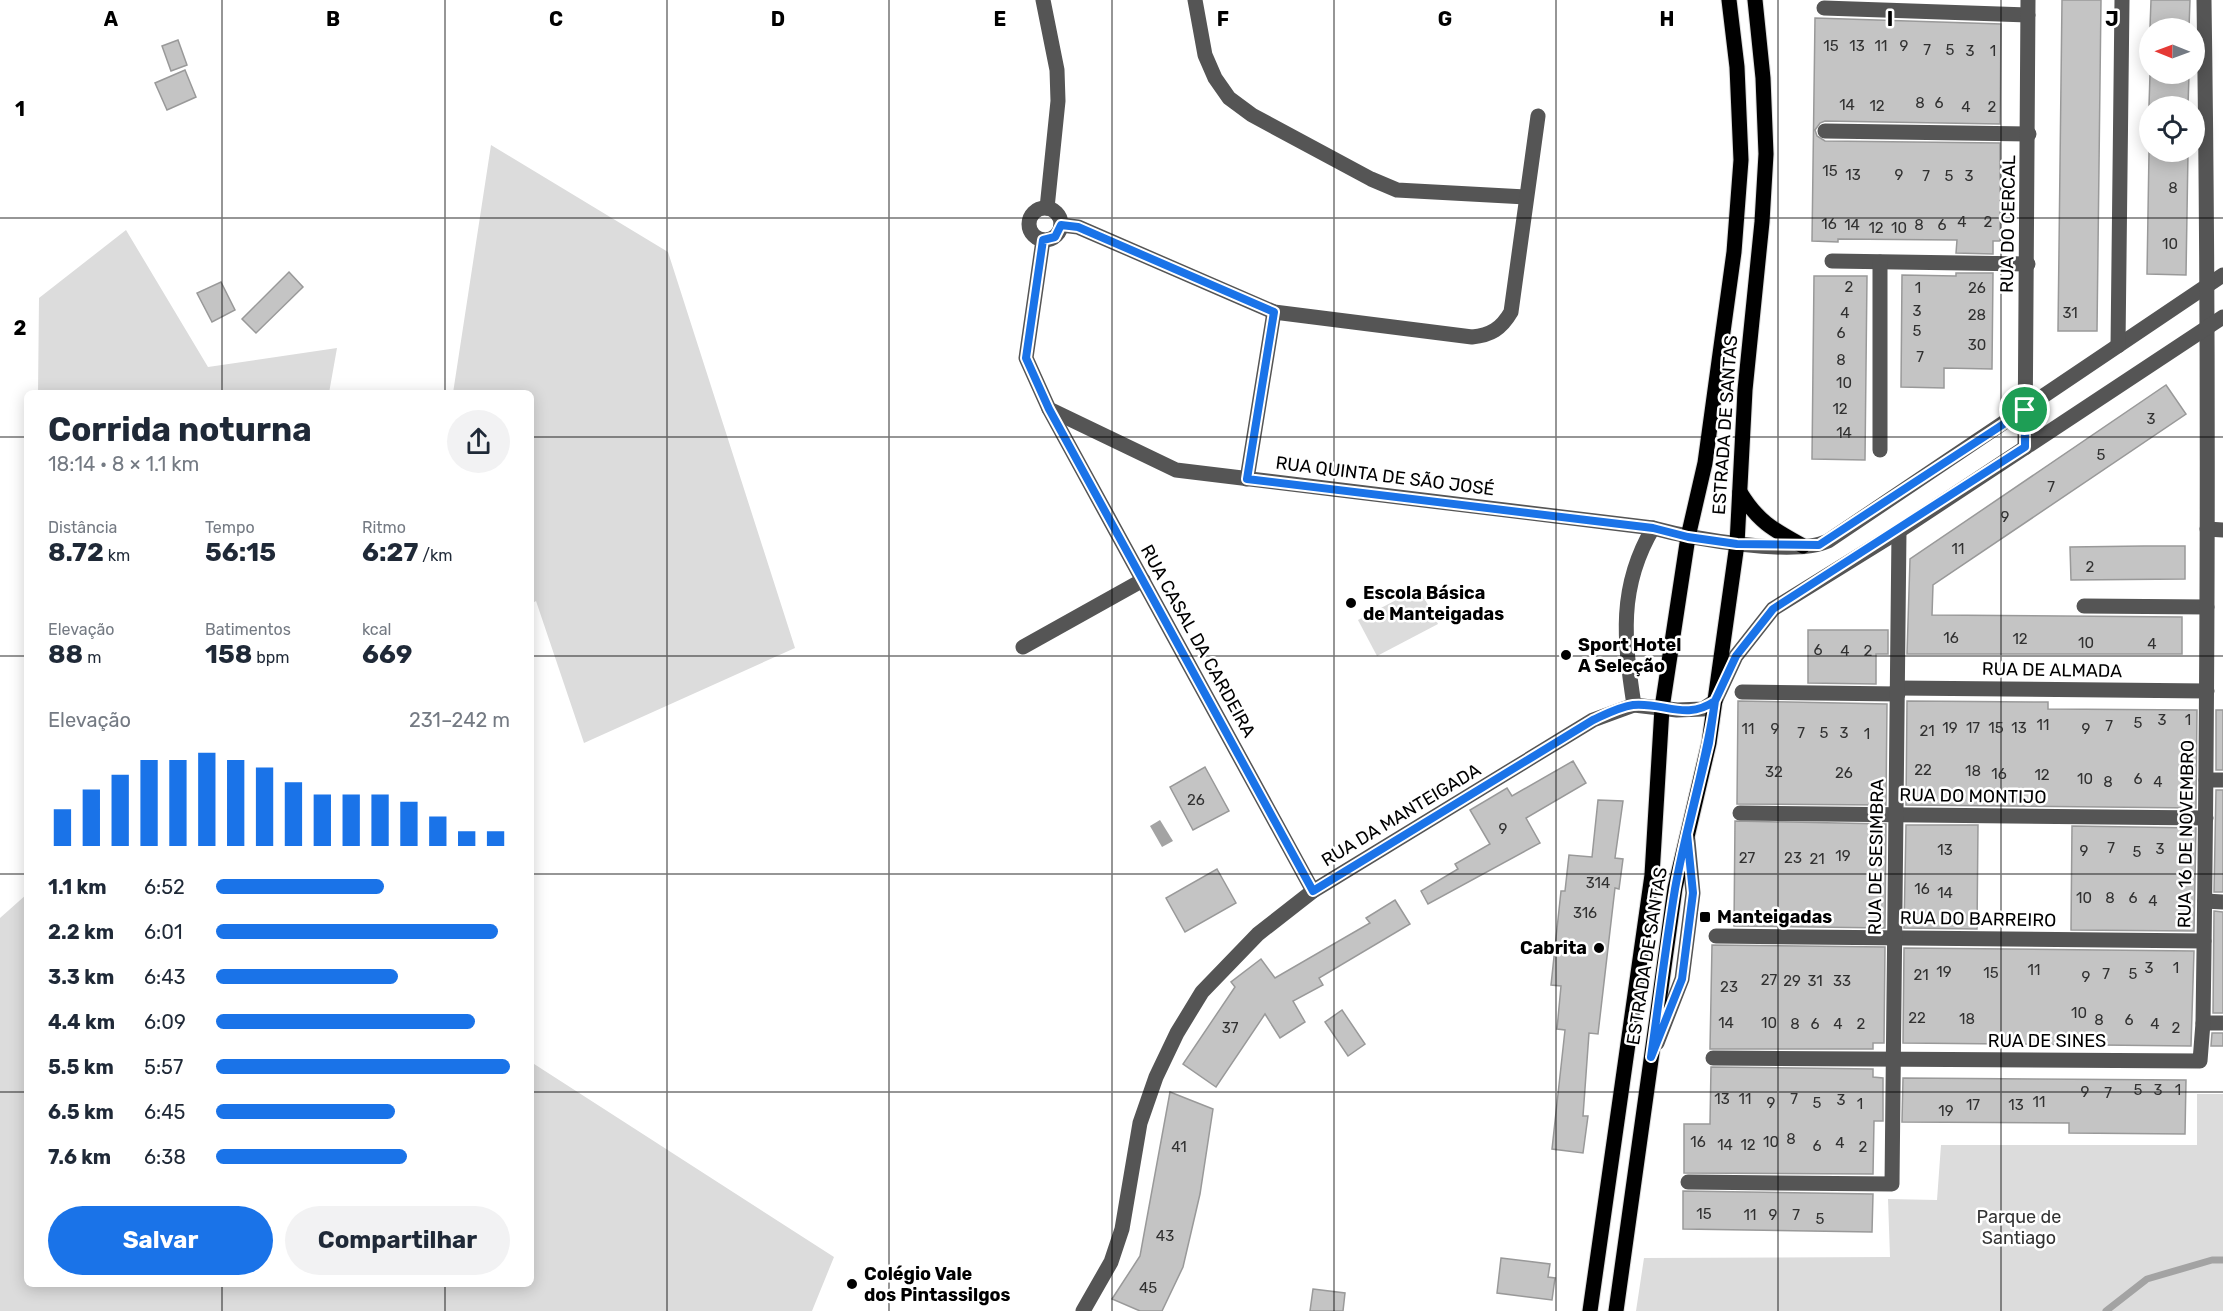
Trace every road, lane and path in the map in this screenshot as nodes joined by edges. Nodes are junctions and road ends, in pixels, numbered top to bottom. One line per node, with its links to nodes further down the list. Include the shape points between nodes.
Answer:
1 (1043, 0): 13 (street, via 1059,101)
2 (1195, 0): 12 (street, via 1205,55 1215,78 1229,98 1252,115 1397,190)
3 (1729, 0): 35 (main road, ESTRADA DE SANTAS, via 1740,114 1738,195 1717,384)
4 (1755, 0): 30 (main road, ESTRADA DE SANTAS, via 1766,154)
5 (2122, 0): 24 (street)
6 (2204, 0): 20 (street, RUA 16 DE NOVEMBRO)
7 (2028, 7): 8 (street); 11 (street, RUA DO CERCAL)
8 (1824, 8)
9 (1538, 116): 12 (street)
10 (1825, 131): 11 (street)
11 (2029, 134): 18 (street, RUA DO CERCAL)
12 (1526, 197): 21 (street, via 1510,312 1502,326 1487,335 1472,337)
13 (1047, 208): 14 (street, via 1058,214); 15 (street, via 1035,211 1029,222 1032,234)
14 (1061, 225): 15 (street, via 1055,237); 21 (street, via 1078,227)
15 (1043, 240): 25 (street, via 1026,358)
16 (1832, 261): 17 (street)
17 (1881, 262): 18 (street); 28 (street)
18 (2028, 264): 26 (street, RUA DO CERCAL)
19 (2223, 275): 20 (street, RUA QUINTA DE SÃO JOSÉ)
20 (2208, 284): 23 (street, RUA 16 DE NOVEMBRO); 24 (street, RUA QUINTA DE SÃO JOSÉ)
21 (1274, 312): 29 (street)
22 (2223, 317): 23 (street)
23 (2209, 327): 27 (street); 32 (street, RUA 16 DE NOVEMBRO)
24 (2118, 346): 26 (street, RUA QUINTA DE SÃO JOSÉ)
25 (1049, 409): 29 (street, RUA QUINTA DE SÃO JOSÉ, via 1176,470); 38 (street, RUA CASAL DA CARDEIRA)
26 (2025, 410): 27 (street, RUA DO CERCAL); 37 (street, RUA QUINTA DE SÃO JOSÉ, via 1828,542)
27 (2025, 447): 34 (street)
28 (1880, 450)
29 (1247, 479): 31 (street, RUA QUINTA DE SÃO JOSÉ)
30 (1740, 492): 36 (main road, ESTRADA DE SANTAS); 37 (main road, via 1755,516)
31 (1653, 528): 35 (street, RUA QUINTA DE SÃO JOSÉ); 47 (street, via 1632,571 1628,594 1626,654)
32 (2207, 529): 33 (street); 40 (street, RUA 16 DE NOVEMBRO)
33 (2223, 530)
34 (1899, 531): 43 (street, RUA DE SESIMBRA); 46 (street, via 1773,609 1736,656)
35 (1688, 537): 36 (street, RUA QUINTA DE SÃO JOSÉ); 48 (main road, ESTRADA DE SANTAS)
36 (1737, 544): 37 (street, RUA QUINTA DE SÃO JOSÉ); 46 (main road, ESTRADA DE SANTAS)
37 (1803, 546)
38 (1143, 580): 41 (street); 54 (street, RUA CASAL DA CARDEIRA)
39 (2084, 606): 40 (street)
40 (2207, 607): 42 (street, RUA 16 DE NOVEMBRO)
41 (1023, 647)
42 (2215, 657): 44 (street, RUA 16 DE NOVEMBRO)
43 (1897, 691): 44 (street, RUA DE ALMADA); 45 (street, RUA DE ALMADA); 52 (street, RUA DE SESIMBRA)
44 (2207, 691): 49 (street, RUA 16 DE NOVEMBRO)
45 (1742, 692)
46 (1715, 701): 48 (street, RUA DA MANTEIGADA, via 1692,711); 68 (main road, ESTRADA DE SANTAS, via 1675,888)
47 (1634, 705): 48 (street, RUA DA MANTEIGADA); 54 (street, RUA DA MANTEIGADA, via 1593,720)
48 (1662, 708): 67 (main road, ESTRADA DE SANTAS, via 1652,875)
49 (2206, 780): 50 (street); 53 (street, RUA 16 DE NOVEMBRO)
50 (2223, 780)
51 (1740, 813): 52 (street, RUA DO MONTIJO)
52 (1896, 815): 53 (street, RUA DO MONTIJO); 58 (street, RUA DE SESIMBRA)
53 (2206, 818): 55 (street, RUA 16 DE NOVEMBRO)
54 (1313, 891): 66 (street, RUA DA MANTEIGADA, via 1231,960 1202,992 1177,1032 1140,1123 1122,1229 1111,1262)
55 (2205, 902): 56 (street); 59 (street, RUA 16 DE NOVEMBRO)
56 (2223, 902)
57 (1716, 936): 58 (street, RUA DO BARREIRO)
58 (1895, 938): 59 (street, RUA DO BARREIRO); 63 (street, RUA DE SESIMBRA)
59 (2204, 941): 60 (street, RUA 16 DE NOVEMBRO)
60 (2203, 1023): 61 (street); 64 (street, RUA 16 DE NOVEMBRO)
61 (2223, 1023)
62 (1713, 1058): 63 (street, RUA DE SINES)
63 (1894, 1060): 64 (street, RUA DE SINES); 65 (street, RUA DE SESIMBRA, via 1892,1184)
64 (2200, 1061)
65 (1688, 1182)
66 (1083, 1311)
67 (1590, 1311)
68 (1616, 1311)

